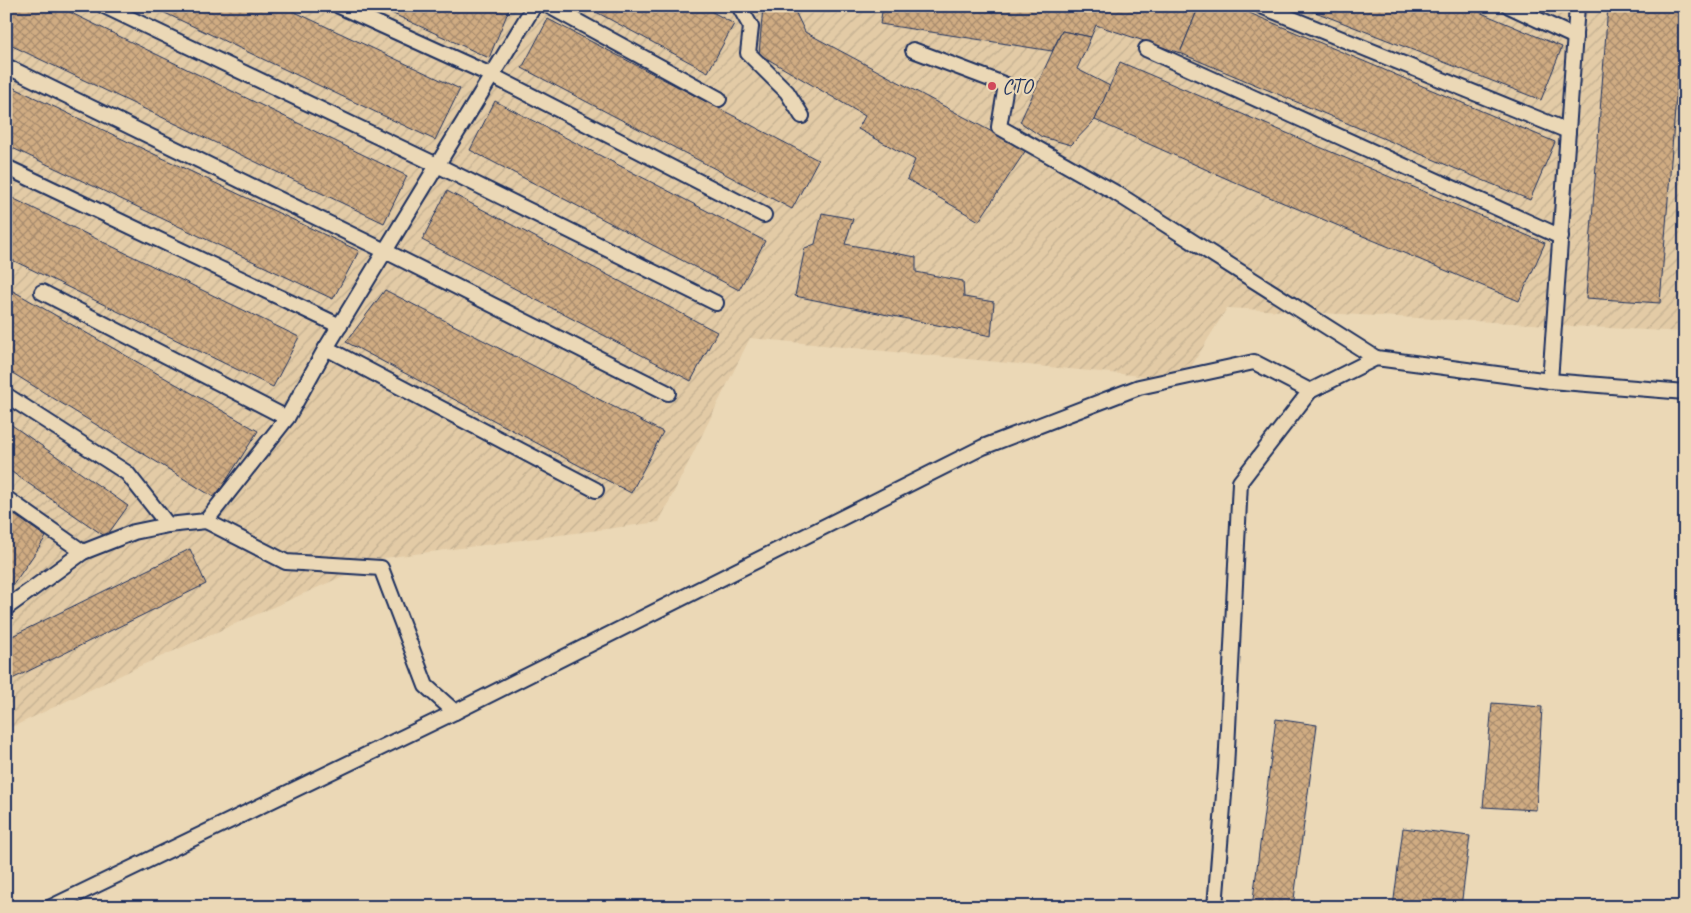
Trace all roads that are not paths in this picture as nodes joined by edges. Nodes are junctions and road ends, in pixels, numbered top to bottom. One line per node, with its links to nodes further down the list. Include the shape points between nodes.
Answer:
1 (104, 6): 17 (lane)
2 (339, 6): 13 (lane)
3 (534, 6): 13 (lane)
4 (549, 6): 14 (lane)
5 (739, 6): 15 (lane, via 751,27 748,53 787,92)
6 (1261, 6): 16 (lane)
7 (1509, 6): 9 (lane)
8 (1577, 6): 9 (lane)
9 (1575, 37): 16 (lane)
10 (1146, 49): 20 (lane)
11 (913, 50): 26 (lane, via 1006,85 999,127 1124,198)
12 (6, 66): 21 (lane)
13 (491, 75): 17 (lane); 19 (lane)
14 (719, 98)
15 (802, 116)
16 (1568, 131): 20 (lane)
17 (437, 165): 21 (lane); 23 (lane)
18 (6, 167): 24 (lane)
19 (764, 215)
20 (1561, 237): 27 (lane)
21 (385, 251): 24 (lane); 30 (lane)
22 (42, 292): 32 (lane)
23 (716, 303)
24 (340, 326): 25 (lane)
25 (326, 348): 32 (lane); 33 (lane)
26 (1376, 358): 27 (lane); 28 (lane)
27 (1550, 381): 29 (lane)
28 (1310, 391): 39 (lane, via 1254,362 1139,387 983,447); 41 (lane, via 1240,482 1226,768)
29 (1685, 392)
30 (668, 393)
31 (6, 395): 36 (lane, via 127,473)
32 (287, 418): 35 (lane)
33 (596, 490)
34 (6, 498): 37 (lane)
35 (206, 521): 36 (lane); 39 (lane, via 286,562 381,568 426,686)
36 (168, 525): 37 (lane, via 134,532)
37 (83, 552): 38 (lane)
38 (7, 607)
39 (455, 712): 40 (lane)
40 (50, 907)
41 (1214, 907)

